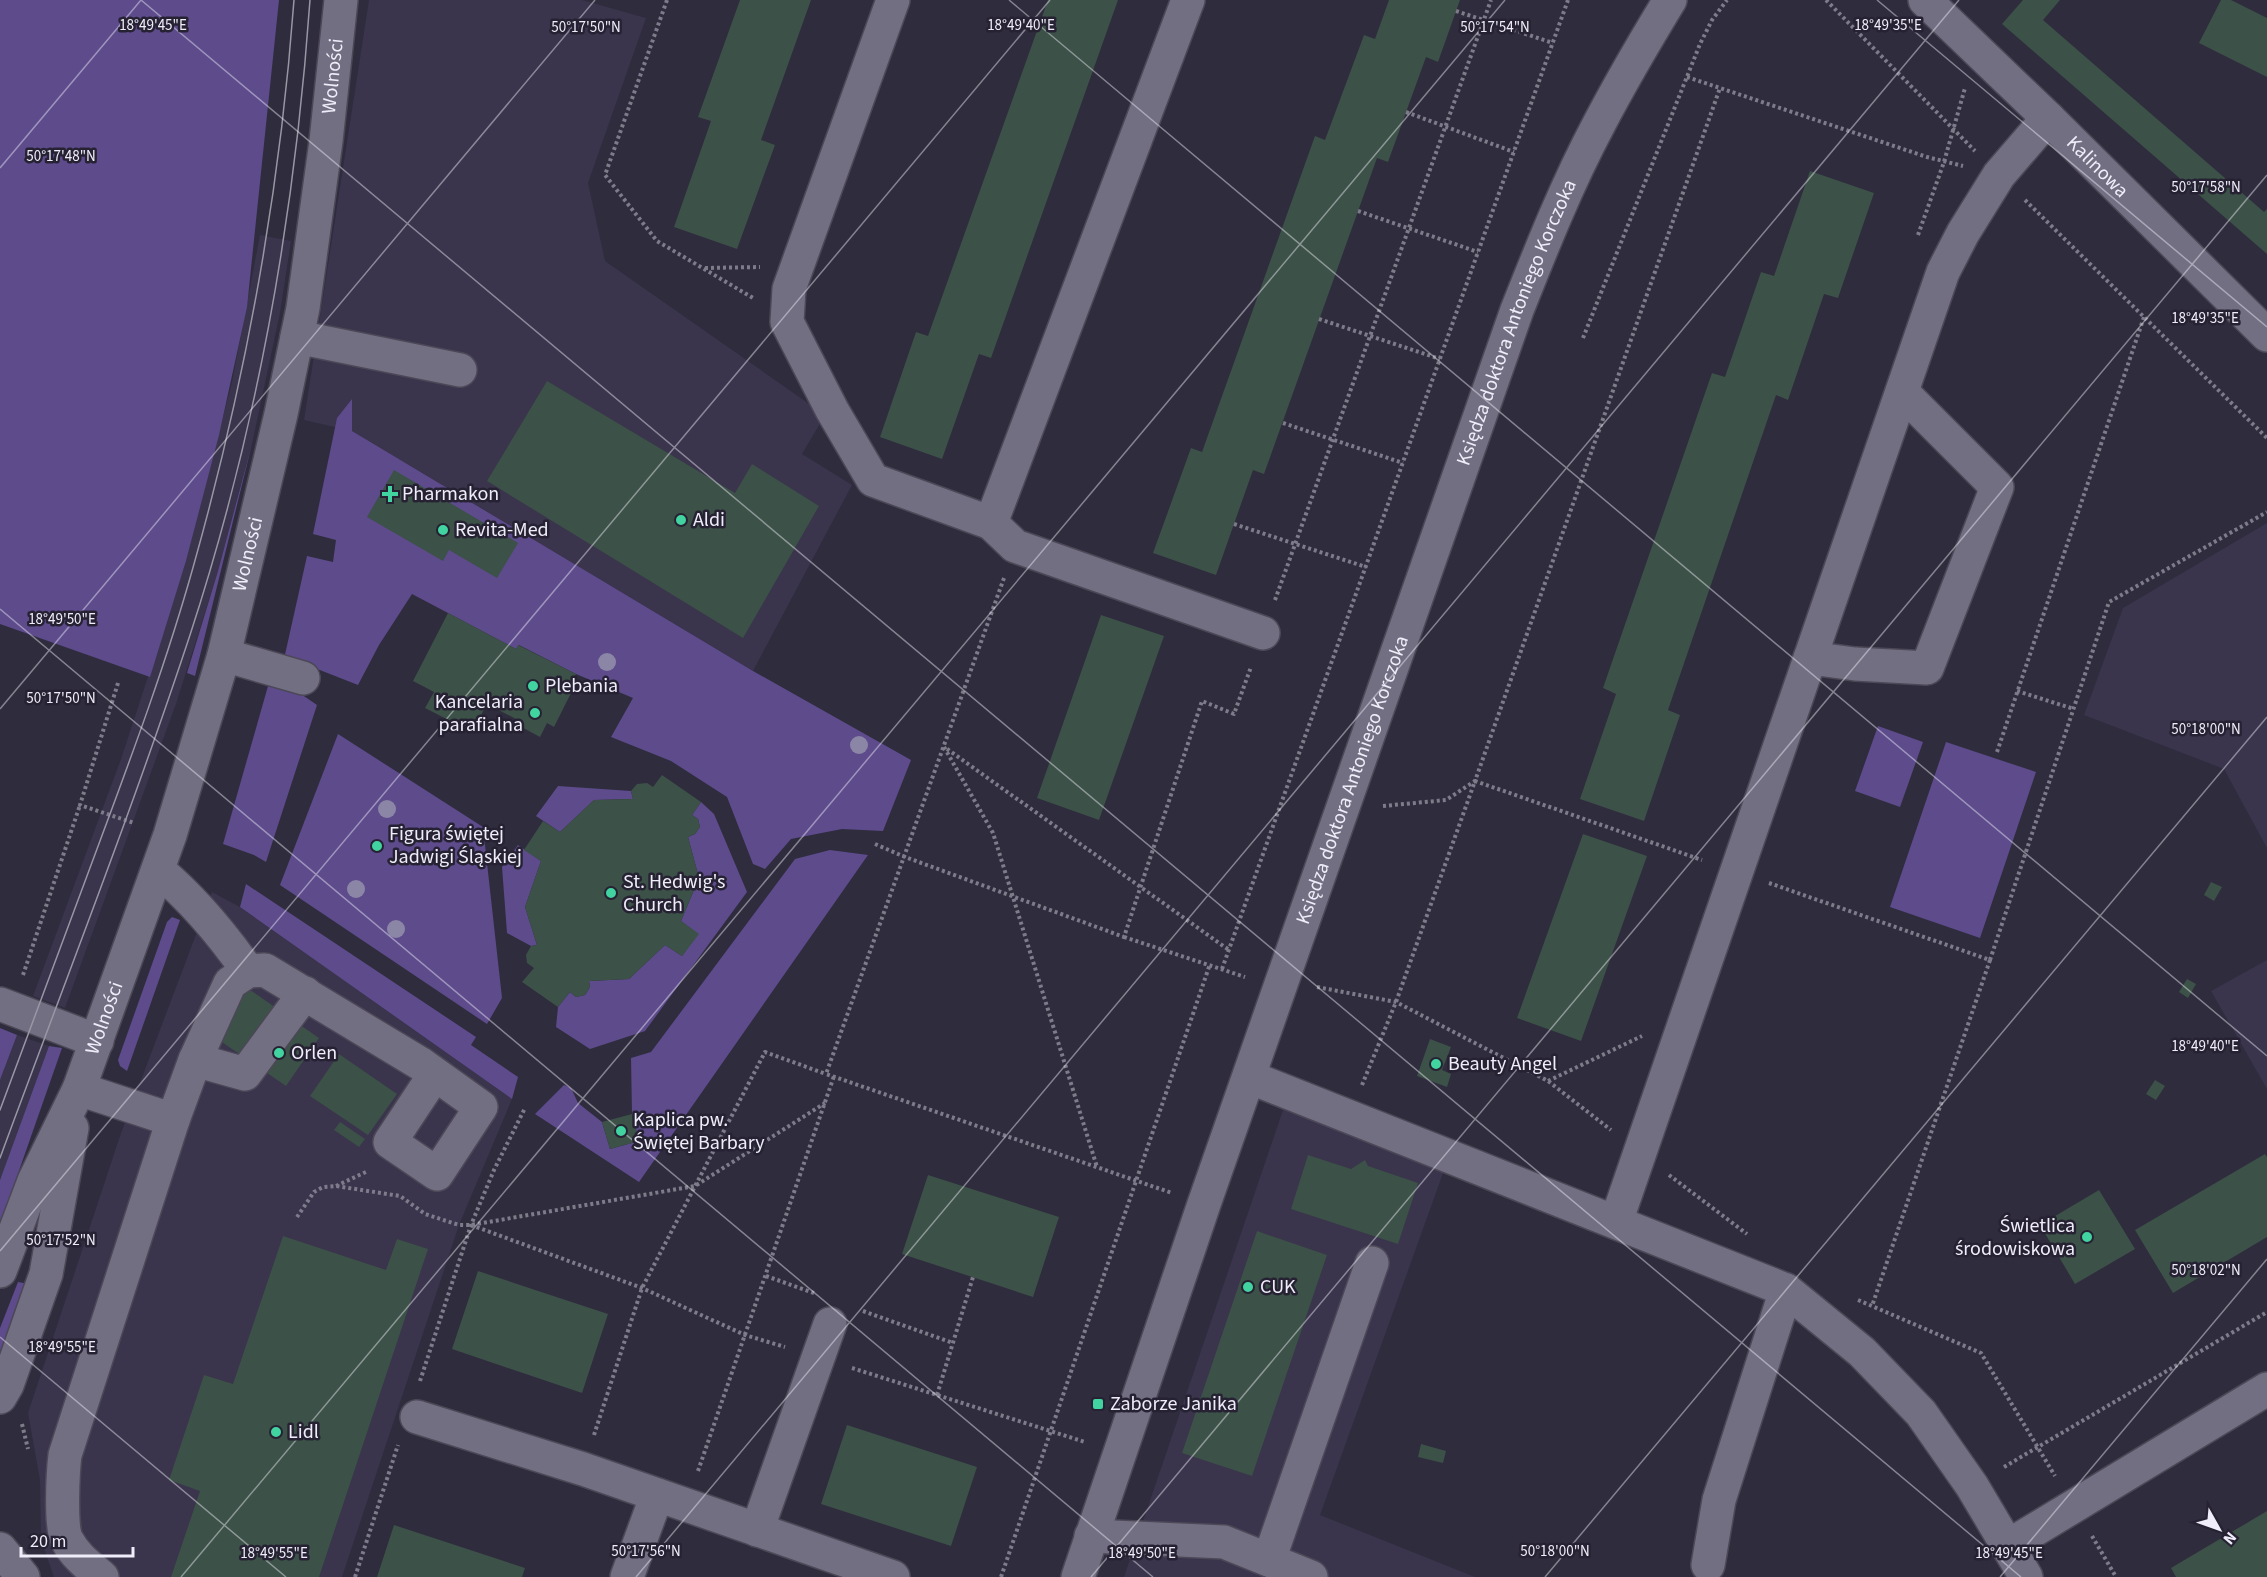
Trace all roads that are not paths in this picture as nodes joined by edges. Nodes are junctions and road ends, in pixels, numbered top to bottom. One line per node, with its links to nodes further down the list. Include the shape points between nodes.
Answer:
1 (341, 0): 8 (street, Wolności, via 326,141)
2 (893, 0): 11 (street, via 789,290 787,322 873,480)
3 (1188, 0): 11 (street)
4 (1670, 0): 23 (street, Księdza doktora Antoniego Korczoka, via 1598,125 1517,310)
5 (1925, 0): 6 (street, Kalinowa)
6 (2049, 118): 7 (street, Kalinowa); 10 (street, via 2000,175 1963,233 1943,272)
7 (2267, 335)
8 (297, 337): 9 (street); 13 (street, Wolności)
9 (460, 370)
10 (1902, 392): 14 (street); 14 (street, via 1997,487 1927,668)
11 (991, 524): 12 (street, via 1016,546)
12 (1263, 633)
13 (224, 655): 15 (street); 16 (street, Wolności)
14 (1810, 658): 26 (street)
15 (303, 678)
16 (158, 870): 17 (street, via 186,895); 20 (street, Wolności)
17 (248, 971): 18 (street, via 265,970); 21 (street, via 230,983)
18 (305, 993): 21 (street, via 245,1074); 22 (street)
19 (6, 1006): 20 (street)
20 (97, 1041): 24 (street, Wolności)
21 (195, 1060): 25 (street)
22 (435, 1074)
23 (1249, 1077): 26 (street); 36 (street, Księdza doktora Antoniego Korczoka)
24 (80, 1089): 25 (street); 28 (street, Wolności, via 34,1181); 32 (street, Wolności, via 46,1274 8,1385)
25 (173, 1120): 42 (street, via 65,1455 65,1538 80,1559)
26 (1616, 1222): 29 (street)
27 (1372, 1263): 39 (street)
28 (0, 1271)
29 (1786, 1290): 37 (street, via 1869,1359 1921,1413); 40 (street, via 1719,1500)
30 (830, 1324): 35 (street)
31 (2267, 1389): 37 (street)
32 (0, 1397)
33 (409, 1429): 34 (street, via 583,1469)
34 (671, 1500): 35 (street); 43 (street)
35 (757, 1530): 44 (street)
36 (1091, 1536): 39 (street, via 1224,1542); 45 (street, Księdza doktora Antoniego Korczoka)
37 (2008, 1546): 47 (street)
38 (0, 1550): 41 (street)
39 (1269, 1560): 46 (street)
40 (1708, 1565)
41 (23, 1577)
42 (102, 1577)
43 (627, 1577)
44 (893, 1577)
45 (1078, 1577)
46 (1311, 1577)
47 (2026, 1577)

